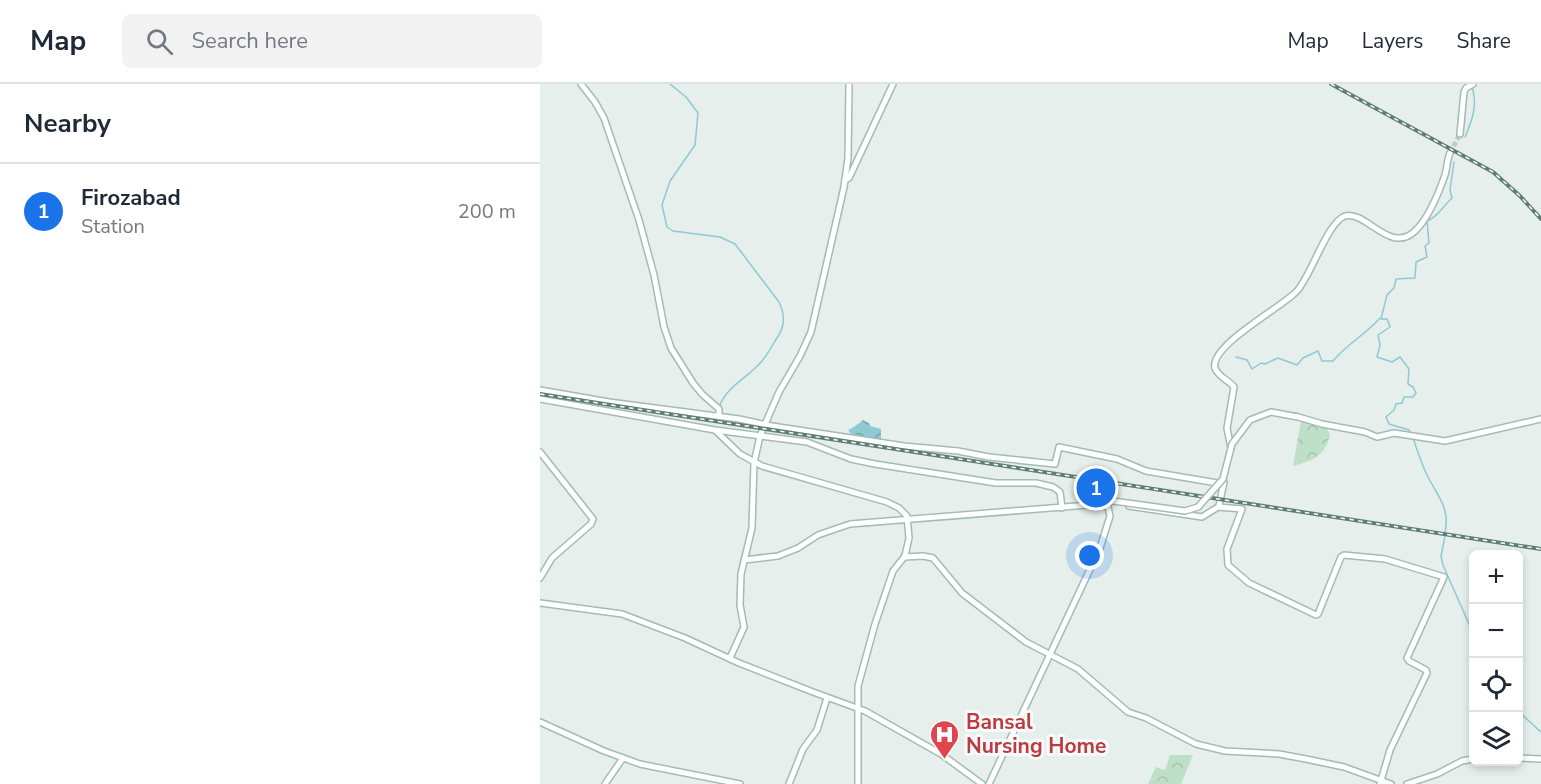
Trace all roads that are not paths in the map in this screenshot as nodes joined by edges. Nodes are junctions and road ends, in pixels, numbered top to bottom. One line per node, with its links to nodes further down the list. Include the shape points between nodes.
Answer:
1 (581, 84): 10 (street, via 604,118 643,232 671,348 702,394 719,409)
2 (849, 84): 7 (street)
3 (893, 84): 7 (street, via 867,143)
4 (1472, 84): 5 (street, via 1464,92)
5 (1460, 134)
6 (1450, 153): 17 (street, via 1435,200 1414,232 1392,237 1353,217 1342,217 1296,292 1223,349 1215,366 1234,387 1227,428)
7 (845, 180): 13 (street, via 811,332)
8 (540, 390): 10 (street)
9 (540, 399): 14 (street)
10 (719, 416): 13 (street)
11 (1300, 418): 12 (street, via 1377,438 1394,433 1445,441); 17 (street, via 1275,411 1261,415 1249,423); 20 (street, bridge, via 1270,412 1248,422 1232,444 1224,477 1193,510 1113,501)
12 (1541, 419)
13 (765, 424): 15 (street); 19 (street, via 1055,464 1059,447 1117,459 1146,471)
14 (715, 430): 15 (street); 18 (street)
15 (760, 436): 18 (street); 23 (street, via 807,442 875,464 996,483 1044,485 1060,492)
16 (540, 452): 27 (street, via 593,521 552,558)
17 (1232, 453): 19 (street)
18 (754, 463): 24 (street, via 887,502 899,508); 26 (street, via 753,528)
19 (1223, 484): 21 (street)
20 (1101, 504): 22 (street); 23 (street)
21 (1219, 506): 22 (street, via 1202,517 1114,503); 38 (street, via 1243,511 1227,550 1229,565 1249,583 1314,615 1318,614 1344,555 1389,559 1445,578 1407,658 1427,673 1390,750)
22 (1108, 507): 29 (street, via 1110,516 1104,540)
23 (1062, 508): 24 (street)
24 (908, 520): 25 (street); 26 (street, via 845,524 778,556)
25 (904, 557): 29 (street, via 933,558 959,589 991,616 1030,645); 32 (street, via 894,571 875,624 858,686)
26 (744, 560): 30 (street, via 740,601 744,625)
27 (540, 578)
28 (540, 603): 30 (street, via 617,613)
29 (1051, 655): 38 (street, via 1083,672 1128,711 1196,744 1344,767); 44 (street)
30 (730, 658): 31 (street)
31 (827, 698): 32 (street); 41 (street, via 818,730 803,749)
32 (858, 708): 42 (street); 43 (street, via 941,754)
33 (540, 722): 34 (street)
34 (623, 758): 39 (street); 40 (street, via 645,766)
35 (1523, 758): 36 (street)
36 (1541, 759)
37 (1469, 761): 46 (street)
38 (1380, 782): 45 (street)
39 (605, 784)
40 (740, 784)
41 (789, 784)
42 (858, 784)
43 (982, 784)
44 (989, 784)
45 (1391, 784)
46 (1407, 784)

